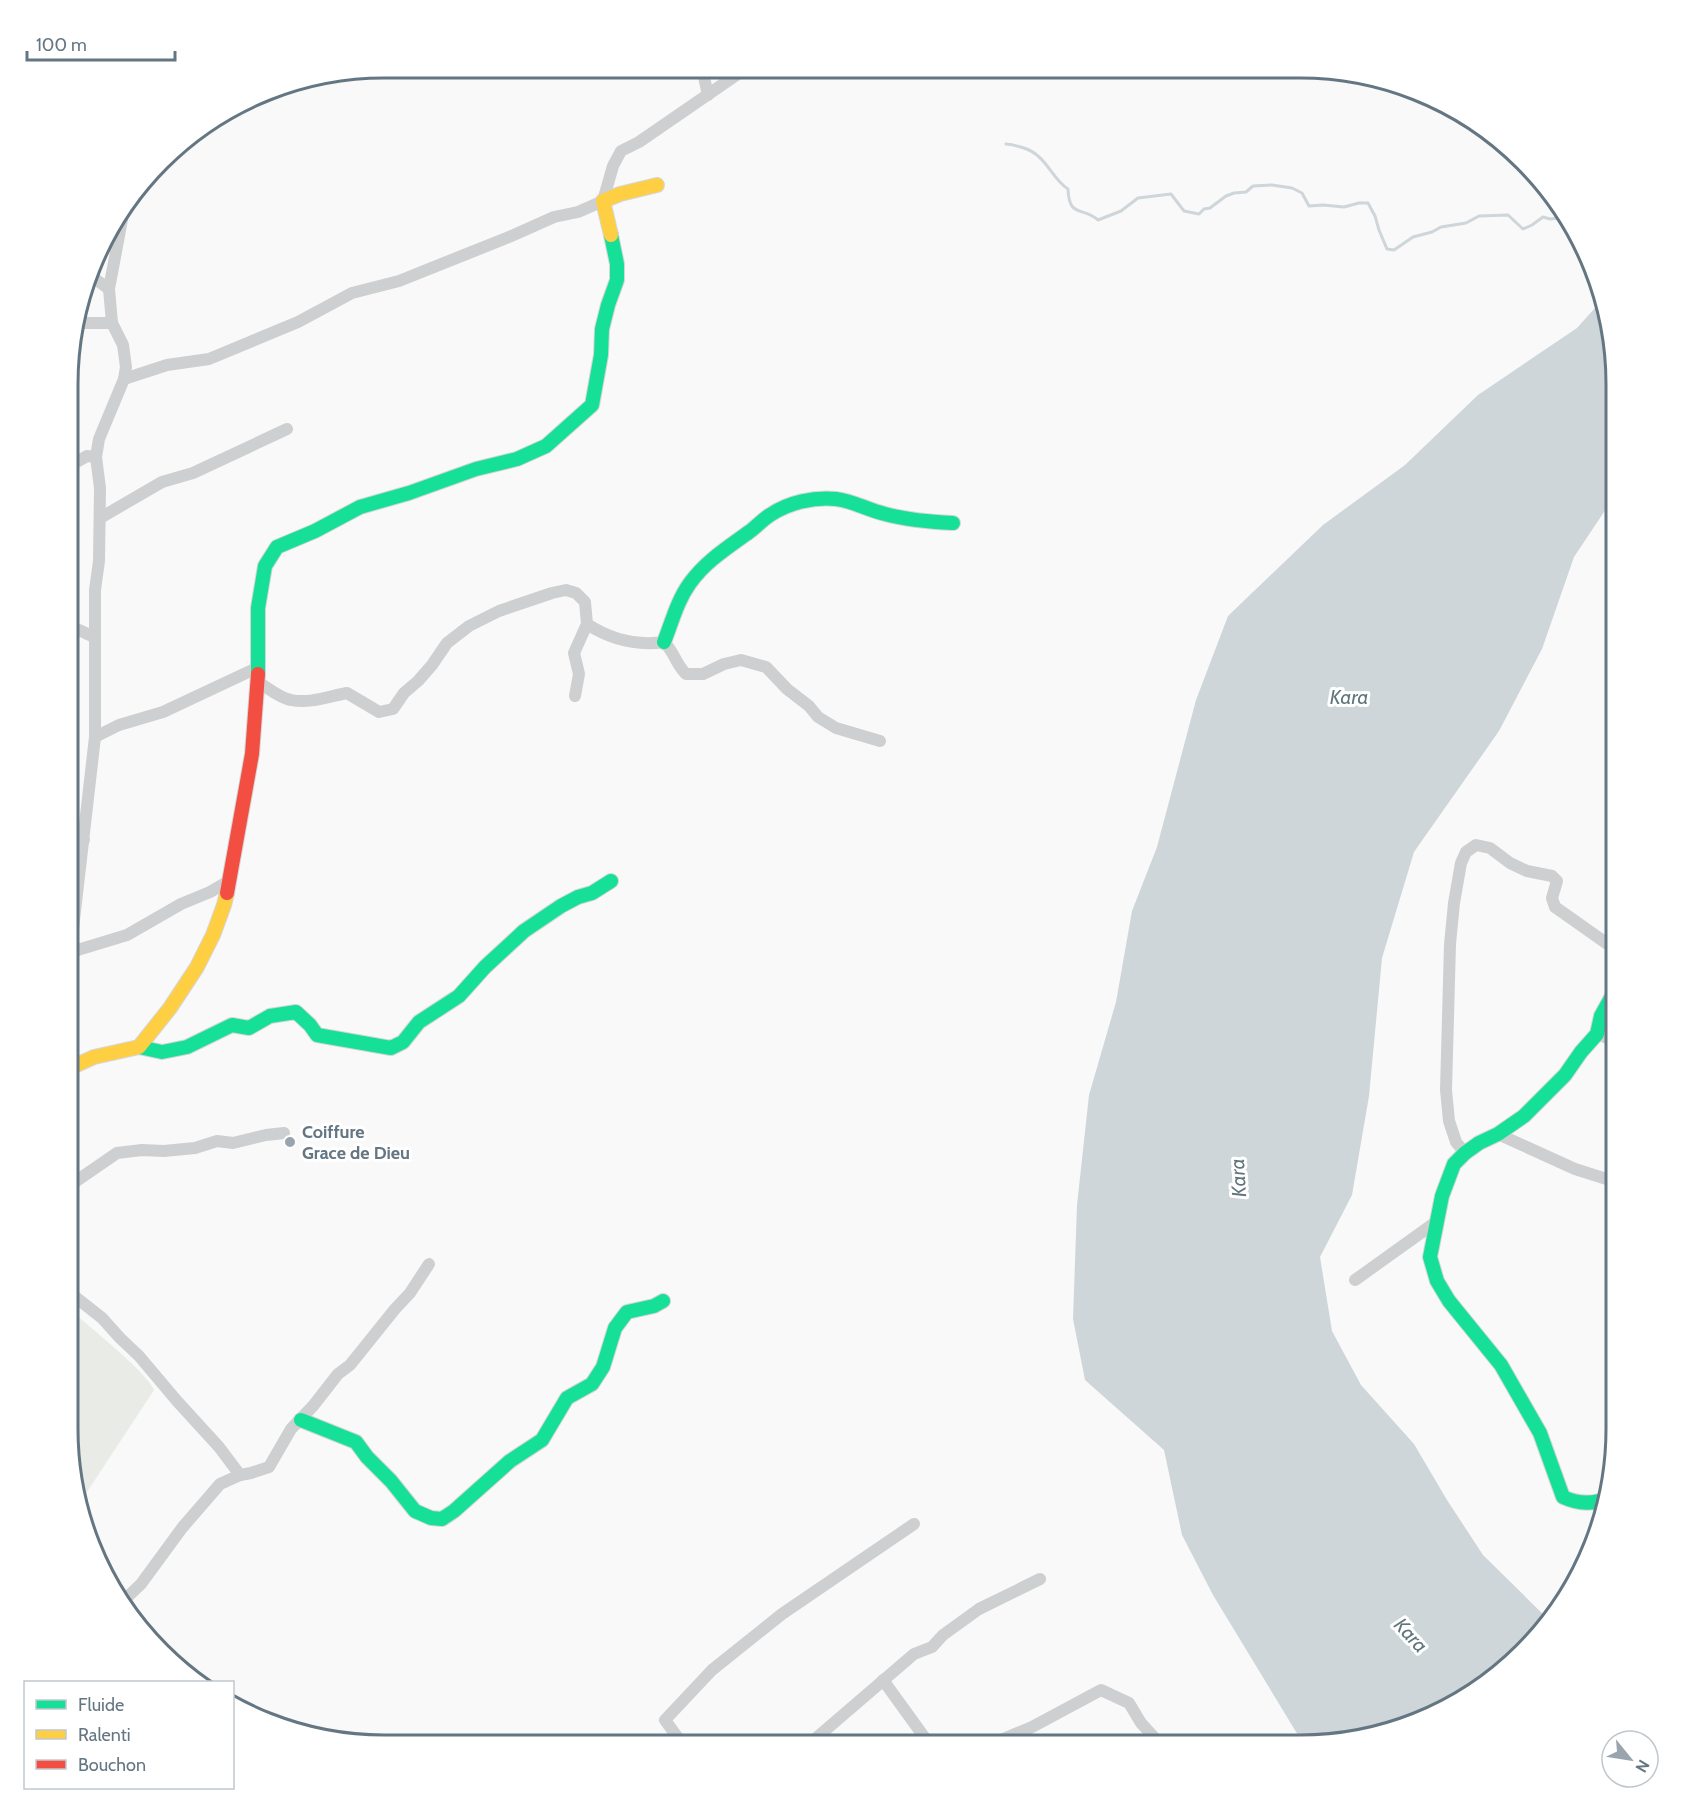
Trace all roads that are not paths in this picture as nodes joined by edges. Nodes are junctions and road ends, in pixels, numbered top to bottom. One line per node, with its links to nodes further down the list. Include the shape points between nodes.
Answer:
1 (704, 78): 3 (street)
2 (732, 78): 3 (street)
3 (708, 94): 5 (street, via 621,151)
4 (657, 185): 5 (street)
5 (603, 201): 11 (street, via 399,281 352,293 298,322 208,359 167,365); 21 (street, via 617,280 602,329 592,405 546,446 517,459 360,507 277,547 265,566 258,608)
6 (120, 229): 8 (street)
7 (96, 280): 8 (street)
8 (109, 289): 10 (street)
9 (84, 323): 10 (street)
10 (111, 323): 11 (street, via 123,345)
11 (124, 379): 13 (street, via 99,439)
12 (287, 429): 15 (street, via 162,482)
13 (96, 457): 14 (street); 15 (street)
14 (78, 461)
15 (100, 518): 19 (street)
16 (953, 523): 20 (street, via 909,519 833,499 802,501 776,511 705,564 679,602)
17 (587, 624): 20 (street, via 626,642); 22 (street, via 585,602 566,590 500,611 469,626 447,643 393,709 379,712 347,693 291,700); 23 (street, via 574,653 579,674)
18 (78, 630): 19 (street)
19 (94, 636): 24 (street)
20 (664, 642): 25 (street, via 676,665 686,674 703,674 741,660 766,667 818,717 837,728)
21 (260, 667): 22 (street); 24 (street, via 163,712)
22 (258, 682): 27 (street, via 252,754)
23 (574, 696)
24 (95, 737): 26 (street)
25 (880, 741)
26 (78, 835)
27 (229, 881): 30 (street, via 127,935); 34 (street, via 213,935 197,967)
28 (611, 881): 34 (street, via 561,906 524,931 459,996 419,1022 403,1042 391,1048 317,1035 296,1012 270,1016 249,1029 232,1025 187,1047 162,1052)
29 (1606, 943): 38 (street, via 1555,908 1552,898 1557,881 1552,876 1527,871 1490,848 1476,845 1466,852 1454,903 1450,944 1446,1089 1449,1121 1456,1142)
30 (78, 950)
31 (1606, 1007): 32 (street)
32 (1597, 1034): 33 (street); 37 (street, via 1542,1099)
33 (1606, 1037)
34 (139, 1047): 35 (street)
35 (78, 1065)
36 (284, 1133): 39 (street, via 195,1148 117,1153)
37 (1498, 1134): 38 (street); 40 (street)
38 (1465, 1153): 41 (street, via 1449,1174)
39 (78, 1179)
40 (1606, 1179)
41 (1436, 1222): 43 (street); 48 (street, via 1430,1257 1437,1281 1501,1365 1544,1442 1563,1497 1583,1504)
42 (429, 1264): 46 (street, via 410,1293)
43 (1354, 1280)
44 (78, 1299): 47 (street, via 140,1356)
45 (663, 1300): 46 (street, via 627,1312 615,1328 603,1367 592,1384 567,1398 542,1440 510,1461 441,1519 416,1511 356,1442)
46 (301, 1419): 47 (street, via 269,1467)
47 (240, 1474): 51 (street, via 219,1484)
48 (1597, 1503)
49 (914, 1524): 53 (street, via 782,1614 712,1671 665,1720)
50 (1040, 1579): 52 (street, via 979,1609)
51 (128, 1596)
52 (883, 1680): 54 (street); 55 (street)
53 (676, 1735)
54 (820, 1735)
55 (923, 1735)
56 (1013, 1735): 57 (street, via 1101,1690 1129,1702)
57 (1152, 1735)

